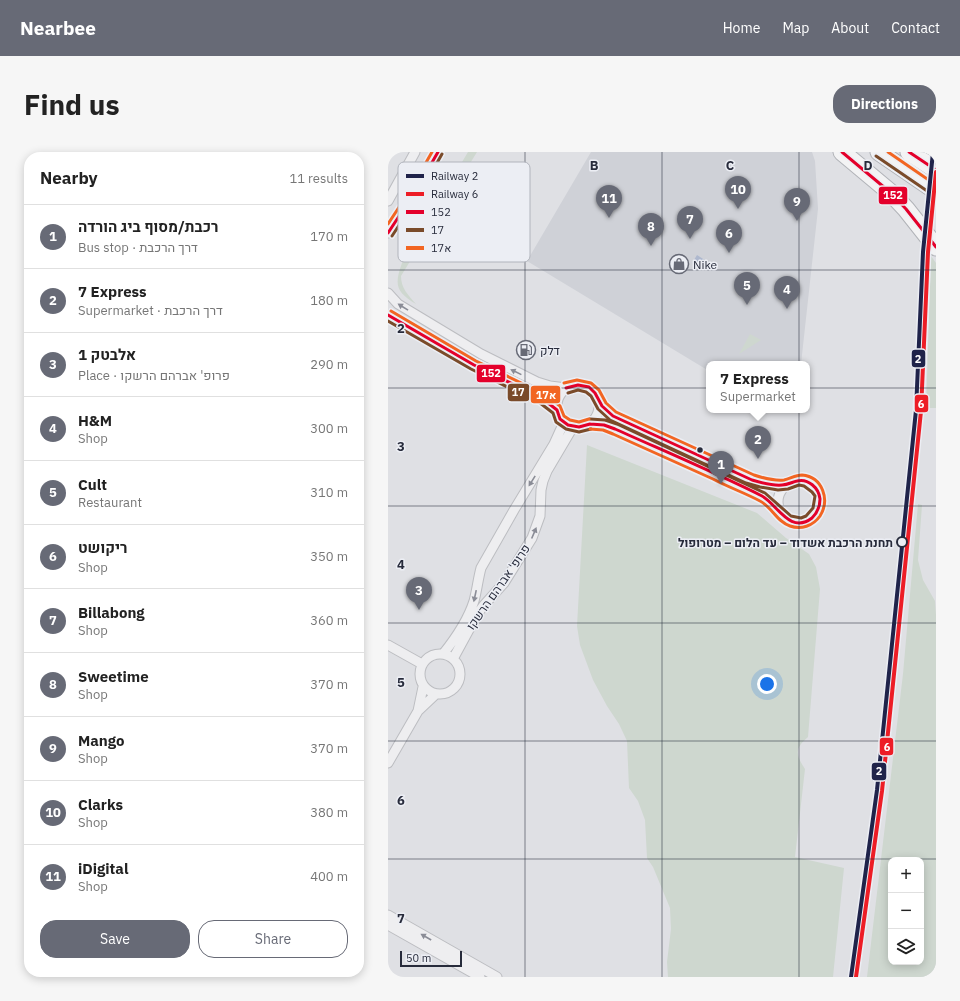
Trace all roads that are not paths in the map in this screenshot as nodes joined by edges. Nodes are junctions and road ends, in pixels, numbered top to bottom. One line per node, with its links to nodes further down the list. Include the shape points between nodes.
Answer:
1 (415, 152): 6 (street)
2 (438, 152): 7 (street)
3 (842, 152): 14 (highway, via 891,193)
4 (878, 152): 10 (highway)
5 (909, 152): 8 (highway)
6 (409, 162)
7 (432, 162)
8 (936, 170)
9 (398, 183): 11 (street)
10 (936, 191)
11 (388, 201)
12 (398, 217): 13 (street)
13 (388, 232)
14 (936, 247)
15 (388, 293): 17 (street, one-way to 15, via 537,382 481,354 398,304)
16 (388, 316): 19 (street, via 474,365 543,399)
17 (566, 388): 18 (street, via 585,385 596,394); 19 (street, via 558,397)
18 (599, 402): 21 (street, via 598,414); 23 (street, via 617,418 748,478 766,484)
19 (557, 410): 20 (street)
20 (564, 422): 22 (street); 26 (street, פרופ' אברהם הרשקו, one-way to 26, via 554,444 485,561 469,613 454,640)
21 (590, 424): 22 (street); 24 (street, via 608,426 763,497)
22 (573, 427): 27 (street, פרופ' אברהם הרשקו, one-way to 22, via 478,614 508,578 532,538 540,516 543,481)
23 (786, 484): 24 (street, via 778,497); 24 (street, via 800,480 812,485 819,494 820,506 811,519 797,523 790,521)
24 (780, 512)
25 (388, 645): 28 (street)
26 (442, 654): 27 (street); 28 (street, via 431,656)
27 (453, 659): 30 (street, via 460,670 458,683 449,692)
28 (422, 664): 29 (street, via 419,676)
29 (424, 687): 30 (street); 31 (street)
30 (436, 694): 31 (street)
31 (418, 711): 32 (street)
32 (388, 764)
33 (388, 915): 36 (street, one-way to 33)
34 (388, 925): 35 (street)
35 (480, 977)
36 (497, 977)

